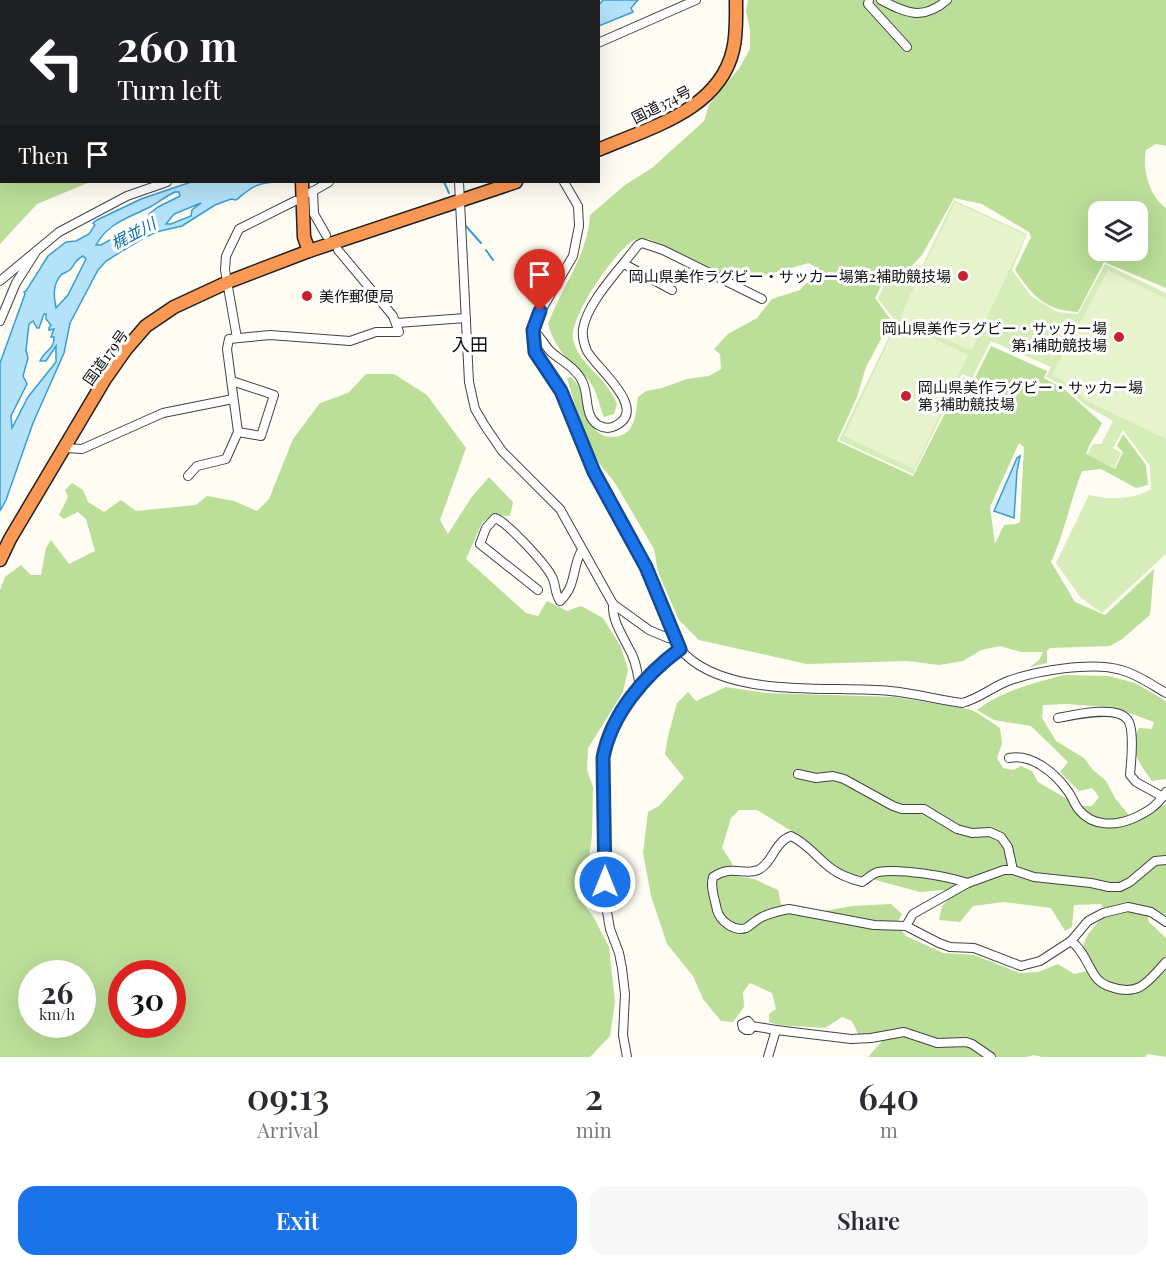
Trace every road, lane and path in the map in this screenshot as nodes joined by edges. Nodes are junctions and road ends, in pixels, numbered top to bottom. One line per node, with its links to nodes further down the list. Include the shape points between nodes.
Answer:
1 (696, 0): 6 (street)
2 (736, 0): 8 (highway, 国道374号, via 733,51 713,89 680,114)
3 (869, 0): 7 (street, via 868,4)
4 (881, 0): 5 (street, via 916,14 930,11)
5 (947, 0)
6 (600, 42)
7 (907, 47)
8 (600, 149)
9 (164, 183): 18 (street, via 127,195 59,232)
10 (325, 183): 14 (street)
11 (459, 183): 15 (street)
12 (513, 183): 15 (highway)
13 (565, 183): 29 (street, via 580,217 576,246)
14 (307, 188): 17 (street, via 314,214); 20 (highway, via 304,237)
15 (460, 200): 20 (highway); 26 (street)
16 (296, 201): 23 (street, via 239,229 226,256)
17 (326, 235)
18 (37, 249): 22 (street); 27 (street, via 16,283)
19 (338, 250): 28 (street)
20 (309, 251): 23 (highway, 国道179号)
21 (624, 264): 24 (street); 25 (street, via 642,243); 29 (street, via 588,311 583,332 588,352 626,403 621,422 606,428 593,422 578,373)
22 (0, 281)
23 (228, 282): 30 (street); 34 (highway, 国道179号, via 174,307 146,326 105,379)
24 (672, 290)
25 (762, 299)
26 (466, 318): 28 (street); 37 (street, via 469,382 475,409 502,451 560,509)
27 (0, 321)
28 (397, 323): 30 (street, via 399,332 376,332 350,341 270,335)
29 (533, 330): 41 (street, via 535,352 561,391 594,472 646,567)
30 (237, 338): 31 (street, via 229,339 227,344)
31 (232, 381): 32 (street); 33 (street, via 274,394 261,436)
32 (233, 399): 33 (street); 34 (street, via 163,413 82,449)
33 (238, 432): 35 (street, via 226,459 197,466)
34 (64, 448): 36 (highway, 国道179号)
35 (188, 476)
36 (5, 536): 38 (highway, 国道179号)
37 (582, 550): 39 (street, via 572,583 560,601 553,578 537,556 495,518 480,544); 40 (street)
38 (0, 560)
39 (538, 590)
40 (613, 604): 41 (street, via 649,630); 43 (street, via 619,632)
41 (676, 639): 42 (street)
42 (680, 649): 43 (street); 44 (street, via 725,678 757,685 889,691 962,703 1021,676 1101,666 1121,669)
43 (642, 685): 58 (street, via 609,733 603,758 605,900 622,968)
44 (1166, 693)
45 (1058, 718): 48 (street, via 1111,711 1128,719 1130,775)
46 (1009, 758): 48 (street, via 1026,758 1054,776 1083,815 1093,821 1125,822 1157,806)
47 (798, 774): 50 (street, via 844,779 892,806 924,809 957,829 972,833 990,832 1001,837 1008,847)
48 (1164, 795)
49 (1166, 860): 50 (street, via 1155,861 1130,882 1109,888 1034,877)
50 (1013, 870): 51 (street)
51 (968, 883): 53 (street, via 913,914); 53 (street, via 906,872 877,872 862,882 831,869 801,840 791,836 784,838 758,870 720,872 711,884 718,915 735,927 744,928 776,911 789,909 874,926)
52 (1166, 922): 54 (street, via 1151,912 1128,907 1088,921)
53 (906, 926): 54 (street, via 950,947 974,948 1021,966 1040,961)
54 (1071, 941): 55 (street, via 1096,978 1118,990 1144,986)
55 (1166, 962)
56 (752, 1026): 57 (street)
57 (776, 1030): 59 (street); 60 (street, via 851,1038 904,1032 937,1043 966,1042)
58 (627, 1057)
59 (768, 1057)
60 (991, 1057)

